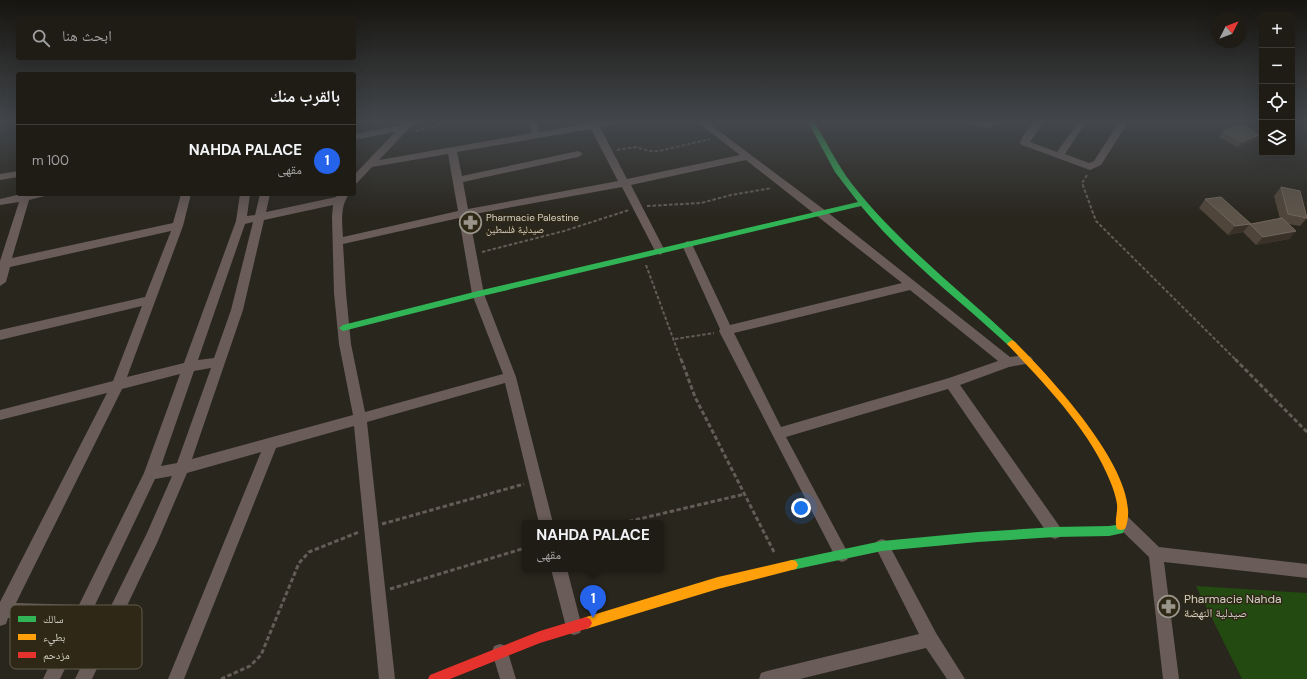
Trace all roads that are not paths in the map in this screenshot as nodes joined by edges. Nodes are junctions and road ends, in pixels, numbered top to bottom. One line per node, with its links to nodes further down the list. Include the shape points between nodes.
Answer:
1 (379, 154): 12 (street)
2 (432, 154): 12 (street)
3 (453, 154): 16 (street)
4 (578, 154): 16 (street)
5 (610, 154): 17 (street)
6 (746, 154): 10 (street)
7 (830, 154): 26 (street, via 850,188)
8 (1053, 154): 11 (street)
9 (1104, 154): 11 (street, via 1093,166)
10 (749, 156): 17 (street); 28 (street)
11 (1059, 156)
12 (369, 165): 15 (street)
13 (16, 174): 14 (street)
14 (0, 177)
15 (356, 179)
16 (458, 180): 27 (street)
17 (626, 183): 27 (street); 34 (street)
18 (21, 196): 25 (street)
19 (25, 196): 35 (street)
20 (186, 196): 31 (street)
21 (244, 196): 30 (street)
22 (265, 196): 29 (street)
23 (341, 197): 24 (street); 32 (street, via 337,217)
24 (322, 199): 29 (street)
25 (0, 202)
26 (864, 203): 28 (street); 43 (street)
27 (464, 213): 32 (street); 38 (street)
28 (822, 213): 33 (street); 37 (street)
29 (260, 218): 30 (street); 44 (street, via 237,310)
30 (241, 221): 46 (street)
31 (178, 226): 35 (street); 39 (street)
32 (338, 242): 40 (street)
33 (687, 246): 34 (street); 41 (street)
34 (660, 251): 38 (street)
35 (3, 264): 36 (street)
36 (0, 282)
37 (912, 285): 41 (street); 45 (street)
38 (478, 294): 40 (street); 47 (street)
39 (149, 300): 42 (street); 49 (street)
40 (343, 328): 51 (street)
41 (725, 331): 52 (street)
42 (0, 335)
43 (1027, 360): 45 (street); 57 (street, via 1070,408 1106,462 1123,503)
44 (219, 362): 46 (street); 54 (street)
45 (1008, 362): 48 (street)
46 (191, 366): 49 (street); 55 (street)
47 (510, 377): 51 (street); 56 (street)
48 (952, 383): 52 (street); 58 (street)
49 (116, 386): 50 (street); 66 (street)
50 (0, 415)
51 (360, 418): 53 (street); 75 (street)
52 (778, 434): 61 (street)
53 (271, 444): 54 (street); 74 (street)
54 (182, 468): 55 (street); 65 (street)
55 (151, 474): 64 (street)
56 (545, 520)
57 (1123, 522): 58 (street, via 1118,529 1109,531); 60 (street)
58 (1055, 532): 59 (street)
59 (882, 546): 61 (street); 68 (street)
60 (1156, 554): 62 (street); 80 (street)
61 (842, 555): 67 (street, via 718,583)
62 (1307, 571)
63 (560, 572): 67 (street)
64 (88, 605)
65 (120, 605)
66 (2, 613)
67 (574, 627): 69 (street)
68 (930, 639): 78 (street); 79 (street)
69 (500, 652): 76 (street); 77 (street)
70 (56, 669): 72 (street)
71 (88, 669): 73 (street)
72 (51, 679)
73 (83, 679)
74 (176, 679)
75 (388, 679)
76 (434, 679)
77 (508, 679)
78 (767, 679)
79 (957, 679)
80 (1171, 679)

